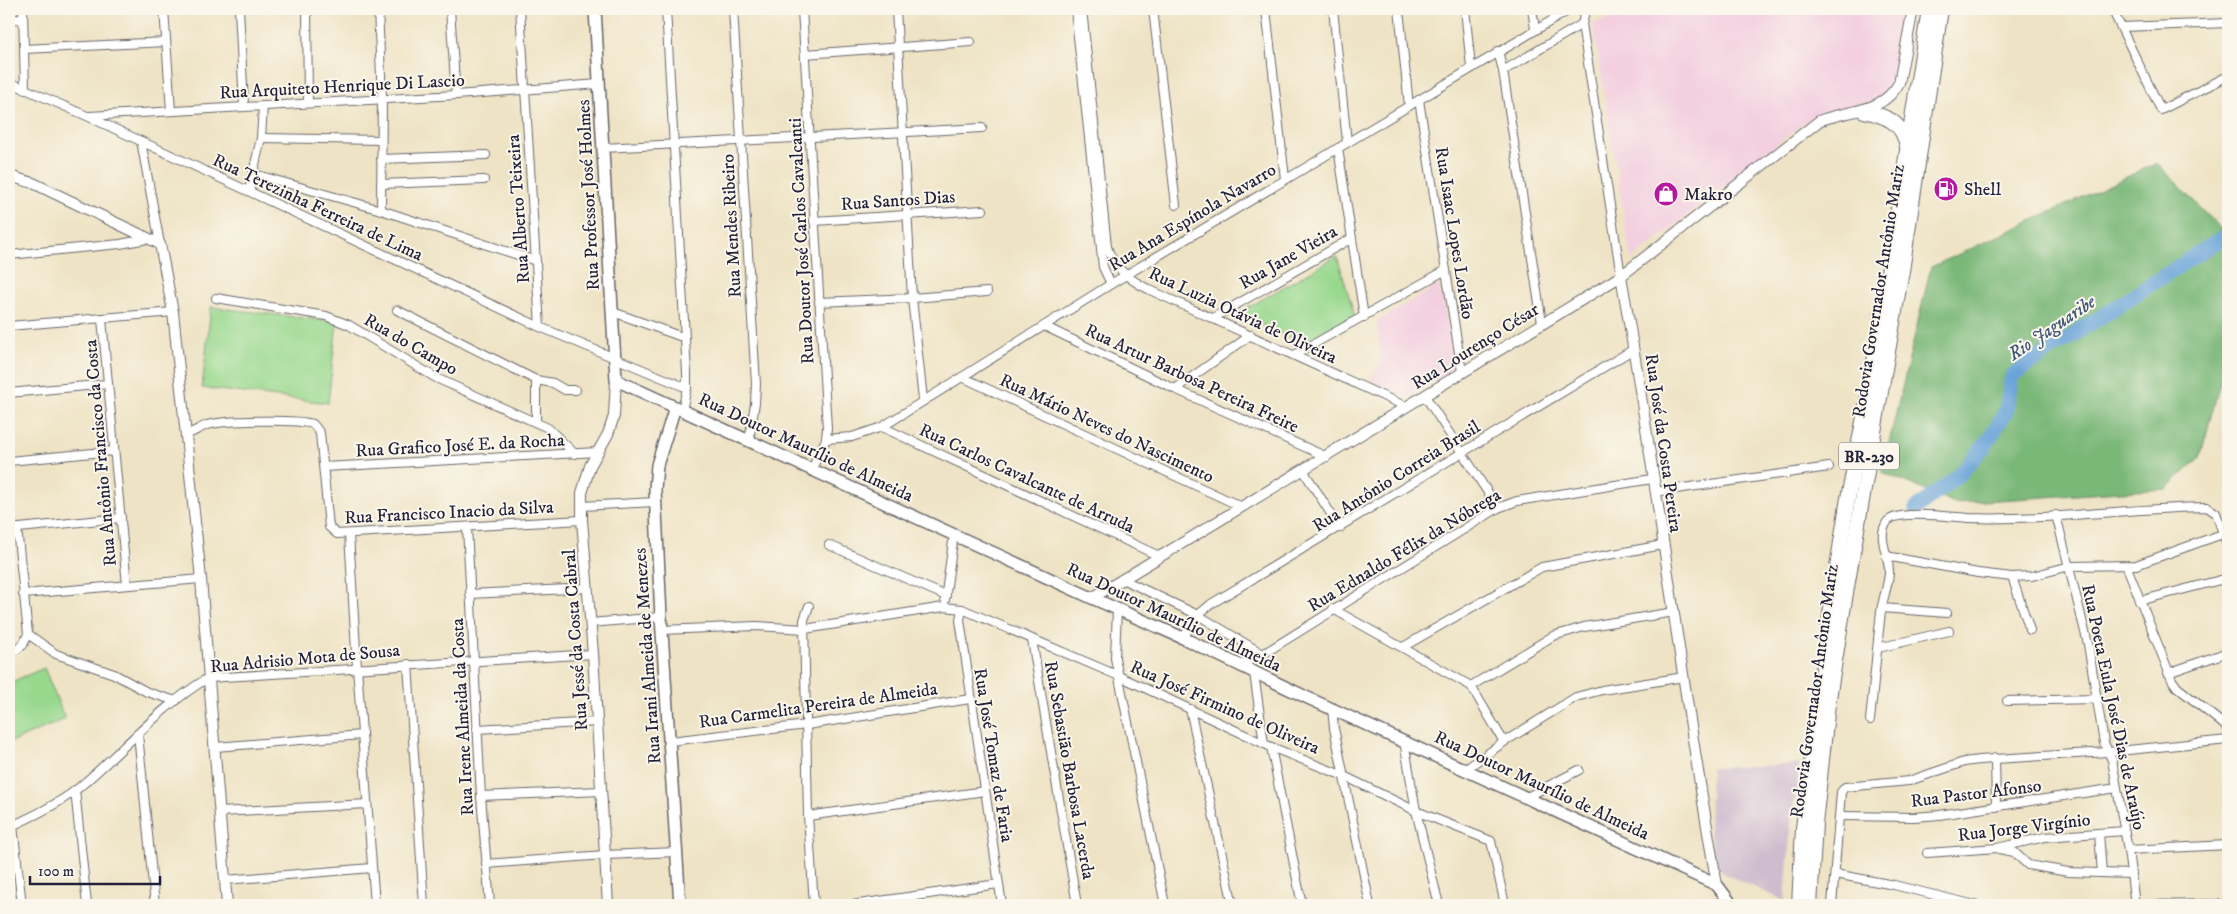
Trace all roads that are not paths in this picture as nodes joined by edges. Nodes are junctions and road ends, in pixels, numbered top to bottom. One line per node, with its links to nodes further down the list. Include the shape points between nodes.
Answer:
1 (23, 9): 28 (street)
2 (164, 9): 33 (street)
3 (239, 9): 50 (street)
4 (306, 9): 49 (street)
5 (378, 9): 47 (street)
6 (450, 9): 46 (street)
7 (520, 9): 45 (street, Rua Alberto Teixeira)
8 (595, 9): 43 (main road, Rua Professor José Holmes)
9 (666, 9): 64 (street)
10 (733, 9): 61 (street, Rua Mendes Ribeiro)
11 (802, 9): 38 (street, Rua Doutor José Carlos Cavalcanti)
12 (896, 9): 35 (street)
13 (1075, 9): 89 (street, via 1103,268)
14 (1082, 9): 87 (street, Rua Luzia Otávia de Oliveira, via 1107,247 1112,260)
15 (1153, 9): 76 (street)
16 (1266, 9): 72 (street)
17 (1333, 9): 63 (street)
18 (1398, 9): 52 (street)
19 (1464, 9): 39 (street)
20 (1532, 9): 32 (street)
21 (1571, 9): 32 (street, Rua Ana Espínola Navarro)
22 (1580, 9): 30 (street, Rua José da Costa Pereira, via 1584,16)
23 (1913, 9): 53 (street, Rua Lourenço César, via 1900,83 1884,102)
24 (1929, 9): 67 (highway, Rodovia Governador Antônio Mariz / BR-230)
25 (1941, 9): 279 (highway, Rodovia Governador Antônio Mariz / BR-230, via 1902,271 1828,704)
26 (2112, 9): 31 (street)
27 (9, 18): 28 (street)
28 (23, 20): 36 (street)
29 (2228, 23): 31 (street)
30 (1582, 24): 40 (street); 88 (street, Rua José da Costa Pereira)
31 (2121, 27): 41 (street, via 2161,110)
32 (1535, 29): 37 (street, Rua Ana Espínola Navarro)
33 (166, 42): 36 (street); 54 (street)
34 (971, 42): 35 (street)
35 (898, 48): 38 (street); 57 (street)
36 (24, 49): 44 (street)
37 (1498, 51): 39 (street, Rua Ana Espínola Navarro); 40 (street)
38 (804, 54): 58 (street, Rua Doutor José Carlos Cavalcanti)
39 (1471, 67): 48 (street, Rua Ana Espínola Navarro)
40 (1503, 71): 100 (street)
41 (2228, 76)
42 (9, 82): 44 (street, Rua Terezinha Ferreira de Lima)
43 (599, 84): 45 (street, Rua Arquiteto Henrique Di Lascio); 65 (main road, Rua Professor José Holmes)
44 (25, 90): 55 (street, Rua Terezinha Ferreira de Lima)
45 (525, 90): 46 (street, Rua Arquiteto Henrique Di Lascio); 85 (street, Rua Alberto Teixeira)
46 (456, 95): 47 (street, Rua Arquiteto Henrique Di Lascio)
47 (382, 98): 49 (street, Rua Arquiteto Henrique Di Lascio); 60 (street)
48 (1419, 100): 52 (street, Rua Ana Espínola Navarro); 86 (street, Rua Isaac Lopes Lordão)
49 (308, 103): 51 (street, Rua Arquiteto Henrique Di Lascio)
50 (244, 106): 51 (street, Rua Arquiteto Henrique Di Lascio); 54 (street, Rua Arquiteto Henrique Di Lascio)
51 (263, 106): 59 (street)
52 (1410, 106): 63 (street, Rua Ana Espínola Navarro)
53 (1864, 110): 67 (highway, via 1886,116 1897,124 1906,139); 88 (street, Rua Lourenço César, via 1832,116 1806,130)
54 (171, 111): 55 (street, Rua Arquiteto Henrique Di Lascio)
55 (87, 116): 62 (street, Rua Terezinha Ferreira de Lima)
56 (982, 128): 57 (street)
57 (902, 132): 58 (street); 79 (street)
58 (809, 137): 61 (street); 80 (street, Rua Doutor José Carlos Cavalcanti)
59 (261, 138): 60 (street); 70 (street)
60 (382, 140): 69 (street)
61 (741, 140): 64 (street); 126 (street, Rua Mendes Ribeiro, via 756,384)
62 (141, 141): 75 (street, Rua Terezinha Ferreira de Lima); 83 (street)
63 (1347, 142): 66 (street, Rua Ana Espínola Navarro)
64 (673, 144): 65 (street); 105 (street)
65 (603, 148): 96 (main road, Rua Professor José Holmes)
66 (1338, 148): 72 (street, Rua Ana Espínola Navarro); 81 (street)
67 (1907, 152): 278 (highway, Rodovia Governador Antônio Mariz / BR-230, via 1872,376 1832,598 1803,828)
68 (486, 155): 69 (street)
69 (381, 159): 74 (street)
70 (254, 174): 75 (street); 77 (street, Rua Terezinha Ferreira de Lima)
71 (9, 176): 82 (street, via 34,183)
72 (1285, 179): 87 (street, Rua Ana Espínola Navarro)
73 (484, 180): 74 (street)
74 (381, 184): 77 (street)
75 (249, 191): 103 (street, Rua Terezinha Ferreira de Lima)
76 (1176, 205)
77 (381, 210): 85 (street, Rua Terezinha Ferreira de Lima)
78 (983, 210): 79 (street, Rua Santos Dias)
79 (908, 215): 80 (street, Rua Santos Dias); 92 (street)
80 (814, 221): 93 (street, Rua Doutor José Carlos Cavalcanti)
81 (1352, 238): 97 (street); 98 (street, Rua Jane Vieira)
82 (147, 239): 83 (street); 84 (street)
83 (160, 244): 95 (street)
84 (9, 255)
85 (536, 261): 103 (street, Rua Alberto Teixeira)
86 (1446, 270): 97 (street); 109 (street, Rua Isaac Lopes Lordão)
87 (1126, 276): 89 (street, Rua Ana Espínola Navarro); 98 (street, Rua Luzia Otávia de Oliveira)
88 (1621, 276): 100 (street, Rua Lourenço César); 106 (street, Rua José da Costa Pereira)
89 (1111, 284): 102 (street, Rua Ana Espínola Navarro)
90 (987, 292): 92 (street)
91 (216, 298): 122 (street, Rua do Campo, via 326,316 349,325 436,378)
92 (912, 298): 93 (street); 119 (street)
93 (819, 302): 125 (street, Rua Doutor José Carlos Cavalcanti)
94 (397, 310): 111 (street)
95 (173, 312): 99 (street); 124 (street)
96 (613, 312): 105 (street); 108 (main road, Rua Professor José Holmes)
97 (1364, 317): 107 (street)
98 (1213, 318): 104 (street, Rua Luzia Otávia de Oliveira)
99 (102, 319): 101 (street); 113 (street, Rua Antônio Francisco da Costa)
100 (1542, 323): 109 (street, Rua Lourenço César)
101 (9, 326)
102 (1044, 326): 110 (street, Rua Ana Espínola Navarro); 115 (street, Rua Artur Barbosa Pereira Freire)
103 (540, 327): 108 (street, Rua Terezinha Ferreira de Lima)
104 (1251, 334): 107 (street, Rua Luzia Otávia de Oliveira); 115 (street)
105 (685, 338): 114 (street)
106 (1634, 349): 129 (street, Rua Antônio Correia Brasil); 137 (street, Rua José da Costa Pereira)
107 (1294, 355): 120 (street, Rua Luzia Otávia de Oliveira)
108 (616, 356): 112 (main road, Rua Professor José Holmes); 114 (street, Rua Terezinha Ferreira de Lima)
109 (1462, 372): 118 (street, Rua Lourenço César)
110 (962, 377): 119 (street, Rua Ana Espínola Navarro); 141 (street, Rua Mário Neves do Nascimento)
111 (536, 380): 116 (street, via 553,383 564,390); 122 (street)
112 (616, 380): 121 (main road, Rua Doutor Maurílio de Almeida); 128 (street, Rua Jessé da Costa Cabral, via 614,416)
113 (108, 384): 117 (street); 127 (street, Rua Antônio Francisco da Costa)
114 (687, 388): 121 (street)
115 (1175, 389): 131 (street, Rua Artur Barbosa Pereira Freire)
116 (576, 390)
117 (9, 393)
118 (1425, 396): 120 (street, Rua Lourenço César); 129 (street)
119 (923, 400): 123 (street, Rua Ana Espínola Navarro)
120 (1407, 407): 131 (street, Rua Lourenço César)
121 (679, 408): 126 (main road, Rua Doutor Maurílio de Almeida); 139 (main road, Rua Irani Almeida de Menezes, via 657,465)
122 (536, 422): 130 (street, Rua do Campo, via 548,428)
123 (882, 427): 125 (street, Rua Ana Espínola Navarro, via 852,437); 155 (street, Rua Carlos Cavalcante de Arruda)
124 (186, 435): 133 (street, via 207,425 224,422 307,422 320,433); 160 (street)
125 (826, 438): 135 (street, Rua Doutor José Carlos Cavalcanti)
126 (749, 441): 135 (main road, Rua Doutor Maurílio de Almeida)
127 (114, 451): 132 (street); 144 (street, Rua Antônio Francisco da Costa)
128 (598, 452): 130 (street, Rua Grafico José E. da Rocha); 140 (street, Rua Jessé da Costa Cabral, via 584,481)
129 (1461, 453): 142 (street); 148 (street, Rua Antônio Correia Brasil)
130 (575, 454): 133 (street, Rua Grafico José E. da Rocha)
131 (1327, 456): 136 (street, Rua Lourenço César)
132 (9, 461)
133 (324, 467): 150 (street, Rua Francisco Inacio da Silva, via 332,531)
134 (1829, 467): 138 (street)
135 (812, 469): 151 (main road, Rua Doutor Maurílio de Almeida)
136 (1304, 470): 141 (street, Rua Lourenço César); 148 (street)
137 (1652, 479): 138 (street, Rua José da Costa Pereira); 142 (street, Rua Ednaldo Félix da Nóbrega, via 1518,501)
138 (1654, 492): 153 (street, Rua José da Costa Pereira)
139 (656, 502): 140 (street); 179 (main road, Rua Irani Almeida de Menezes)
140 (582, 506): 145 (street, Rua Jessé da Costa Cabral)
141 (1240, 506): 155 (street, Rua Lourenço César)
142 (1498, 508): 174 (street, Rua Ednaldo Félix da Nóbrega)
143 (2056, 515): 149 (street, via 2207,507 2216,513); 156 (street, via 1982,518 1898,516 1888,521 1884,528 1882,540); 157 (street, Rua Poeta Eula José Dias de Araújo)
144 (121, 518): 147 (street); 163 (street, Rua Antônio Francisco da Costa)
145 (582, 520): 146 (street, Rua Francisco Inacio da Silva); 164 (street, Rua Jessé da Costa Cabral)
146 (467, 527): 150 (street, Rua Francisco Inacio da Silva); 166 (street, Rua Irene Almeida da Costa)
147 (13, 528): 165 (street)
148 (1340, 528): 178 (street, Rua Antônio Correia Brasil, via 1211,604)
149 (2226, 533): 154 (street); 158 (street)
150 (349, 534): 197 (street)
151 (954, 534): 167 (street); 168 (main road, Rua Doutor Maurílio de Almeida)
152 (829, 545): 167 (street)
153 (1663, 545): 176 (street, Rua José da Costa Pereira); 188 (street, via 1542,567)
154 (2228, 547)
155 (1159, 556): 162 (street, Rua Lourenço César)
156 (1886, 556): 159 (street); 172 (street, via 1888,577)
157 (2070, 566): 158 (street); 159 (street, via 2032,576); 205 (street, Rua Poeta Eula José Dias de Araújo)
158 (2127, 567): 169 (street)
159 (2012, 577): 183 (street)
160 (201, 578): 163 (street); 202 (street)
161 (2228, 578): 169 (street)
162 (1122, 579): 168 (street, Rua Lourenço César); 178 (street)
163 (127, 585): 165 (street)
164 (588, 588): 166 (street); 180 (street, Rua Jessé da Costa Cabral)
165 (23, 594): 185 (street)
166 (470, 594): 194 (street, Rua Irene Almeida da Costa)
167 (946, 596): 171 (street)
168 (1092, 598): 175 (main road, Rua Doutor Maurílio de Almeida)
169 (2139, 601): 199 (street)
170 (809, 606): 182 (street, via 805,614)
171 (944, 606): 173 (street, Rua José Firmino de Oliveira); 182 (street, Rua José Firmino de Oliveira)
172 (1882, 608): 177 (street); 189 (street)
173 (962, 609): 187 (street, Rua José Firmino de Oliveira); 204 (street, Rua José Tomaz de Faria, via 960,620)
174 (1333, 609): 188 (street); 192 (street, Rua Ednaldo Félix da Nóbrega)
175 (1117, 610): 186 (main road, Rua Doutor Maurílio de Almeida); 200 (street, via 1115,658)
176 (1674, 612): 201 (street, Rua José da Costa Pereira); 203 (street, via 1584,627 1553,636)
177 (1947, 613)
178 (1198, 615): 186 (street, Rua Antônio Correia Brasil); 192 (street)
179 (661, 617): 180 (street); 181 (main road, Rua Irani Almeida de Menezes)
180 (590, 623): 191 (street, Rua Jessé da Costa Cabral)
181 (662, 630): 182 (street, Rua José Firmino de Oliveira, via 756,626); 218 (main road, Rua Irani Almeida de Menezes)
182 (805, 630): 212 (street)
183 (2030, 630)
184 (1949, 631): 189 (street)
185 (28, 634): 193 (street, via 23,645); 207 (street, via 56,654 114,674 147,692)
186 (1183, 638): 196 (main road, Rua Doutor Maurílio de Almeida)
187 (1032, 640): 200 (street, Rua José Firmino de Oliveira); 270 (street, Rua Sebastião Barbosa Lacerda)
188 (1403, 648): 203 (street)
189 (1878, 648): 210 (street)
190 (2228, 652): 199 (street)
191 (593, 654): 194 (street, Rua Adrisio Mota de Sousa); 211 (street, Rua Jessé da Costa Cabral)
192 (1262, 654): 196 (street, Rua Ednaldo Félix da Nóbrega)
193 (9, 655)
194 (475, 660): 195 (street, Rua Adrisio Mota de Sousa); 214 (street, Rua Irene Almeida da Costa)
195 (408, 664): 197 (street, Rua Adrisio Mota de Sousa); 263 (street)
196 (1240, 665): 198 (main road, Rua Doutor Maurílio de Almeida)
197 (357, 667): 202 (street, Rua Adrisio Mota de Sousa); 216 (street)
198 (1254, 673): 208 (main road, Rua Doutor Maurílio de Almeida); 221 (street)
199 (2168, 673): 213 (street, via 2177,687)
200 (1119, 676): 209 (street, Rua José Firmino de Oliveira); 271 (street)
201 (1684, 677): 220 (street, via 1576,697); 256 (street, Rua José da Costa Pereira)
202 (208, 678): 207 (street, Rua Adrisio Mota de Sousa); 222 (street)
203 (1471, 686): 220 (street)
204 (970, 699): 212 (street, Rua Carmelita Pereira de Almeida); 231 (street, Rua José Tomaz de Faria)
205 (2098, 699): 206 (street); 223 (street, Rua Poeta Eula José Dias de Araújo)
206 (2007, 700)
207 (176, 701): 215 (street, Rua Adrisio Mota de Sousa)
208 (1332, 708): 219 (main road, Rua Doutor Maurílio de Almeida); 227 (street)
209 (1190, 709): 221 (street, Rua José Firmino de Oliveira); 272 (street)
210 (1870, 720)
211 (597, 722): 214 (street); 230 (street, Rua Jessé da Costa Cabral)
212 (807, 725): 218 (street, Rua Carmelita Pereira de Almeida); 238 (street)
213 (2228, 728)
214 (477, 729): 232 (street, Rua Irene Almeida da Costa)
215 (138, 734): 229 (street, Rua Adrisio Mota de Sousa); 260 (street)
216 (362, 735): 222 (street); 234 (street)
217 (2228, 740): 223 (street)
218 (670, 741): 246 (main road, Rua Irani Almeida de Menezes)
219 (1404, 741): 225 (main road, Rua Doutor Maurílio de Almeida); 236 (street)
220 (1504, 742): 225 (street)
221 (1268, 746): 227 (street, Rua José Firmino de Oliveira); 273 (street)
222 (215, 747): 237 (street)
223 (2108, 752): 224 (street); 228 (street, Rua Poeta Eula José Dias de Araújo)
224 (1995, 758): 235 (street); 239 (street, via 1964,762 1909,781 1845,787 1841,792)
225 (1466, 769): 233 (main road, Rua Doutor Maurílio de Almeida)
226 (1580, 770): 233 (street)
227 (1344, 776): 236 (street, Rua José Firmino de Oliveira); 274 (street)
228 (2117, 788): 235 (street, Rua Pastor Afonso); 241 (street, Rua Poeta Eula José Dias de Araújo)
229 (75, 790): 240 (street, Rua Adrisio Mota de Sousa); 259 (street)
230 (601, 791): 232 (street); 248 (street, Rua Jessé da Costa Cabral)
231 (985, 791): 238 (street); 255 (street, Rua José Tomaz de Faria)
232 (481, 796): 249 (street, Rua Irene Almeida da Costa)
233 (1525, 798): 256 (main road, Rua Doutor Maurílio de Almeida)
234 (367, 804): 237 (street); 250 (street)
235 (1996, 806): 239 (street, Rua Pastor Afonso, via 1914,817)
236 (1416, 811): 275 (street); 276 (street, Rua José Firmino de Oliveira, via 1491,841)
237 (220, 812): 254 (street)
238 (808, 816): 267 (street)
239 (1839, 816): 252 (street)
240 (11, 827): 258 (street)
241 (2124, 830): 242 (street, Rua Jorge Virgínio); 245 (street, Rua Poeta Eula José Dias de Araújo)
242 (2099, 833): 244 (street, Rua Jorge Virgínio, via 2045,837); 251 (street)
243 (2228, 845): 245 (street)
244 (1997, 848): 247 (street, Rua Jorge Virgínio); 251 (street, via 2014,852 2028,865 2068,872)
245 (2128, 850): 253 (street, Rua Poeta Eula José Dias de Araújo)
246 (678, 852): 248 (street); 266 (main road, Rua Irani Almeida de Menezes)
247 (1927, 853)
248 (605, 855): 249 (street); 265 (street, Rua Jessé da Costa Cabral)
249 (486, 864): 264 (street, Rua Irene Almeida da Costa)
250 (372, 868): 254 (street); 262 (street)
251 (2102, 873): 253 (street)
252 (1835, 874): 280 (street); 281 (street)
253 (2132, 874): 282 (street, Rua Poeta Eula José Dias de Araújo)
254 (225, 880): 261 (street)
255 (998, 884): 268 (street); 269 (street, Rua José Tomaz de Faria)
256 (1717, 885): 277 (main road)
257 (2228, 904): 283 (street)
258 (22, 905)
259 (87, 905)
260 (155, 905)
261 (227, 905)
262 (375, 905)
263 (424, 905)
264 (490, 905)
265 (608, 905)
266 (680, 905)
267 (814, 905)
268 (852, 905)
269 (1002, 905)
270 (1077, 905)
271 (1165, 905)
272 (1232, 905)
273 (1302, 905)
274 (1370, 905)
275 (1439, 905)
276 (1505, 905)
277 (1732, 905)
278 (1799, 905)
279 (1810, 905)
280 (1832, 905)
281 (1975, 905)
282 (2135, 905): 283 (street)
283 (2172, 905)

